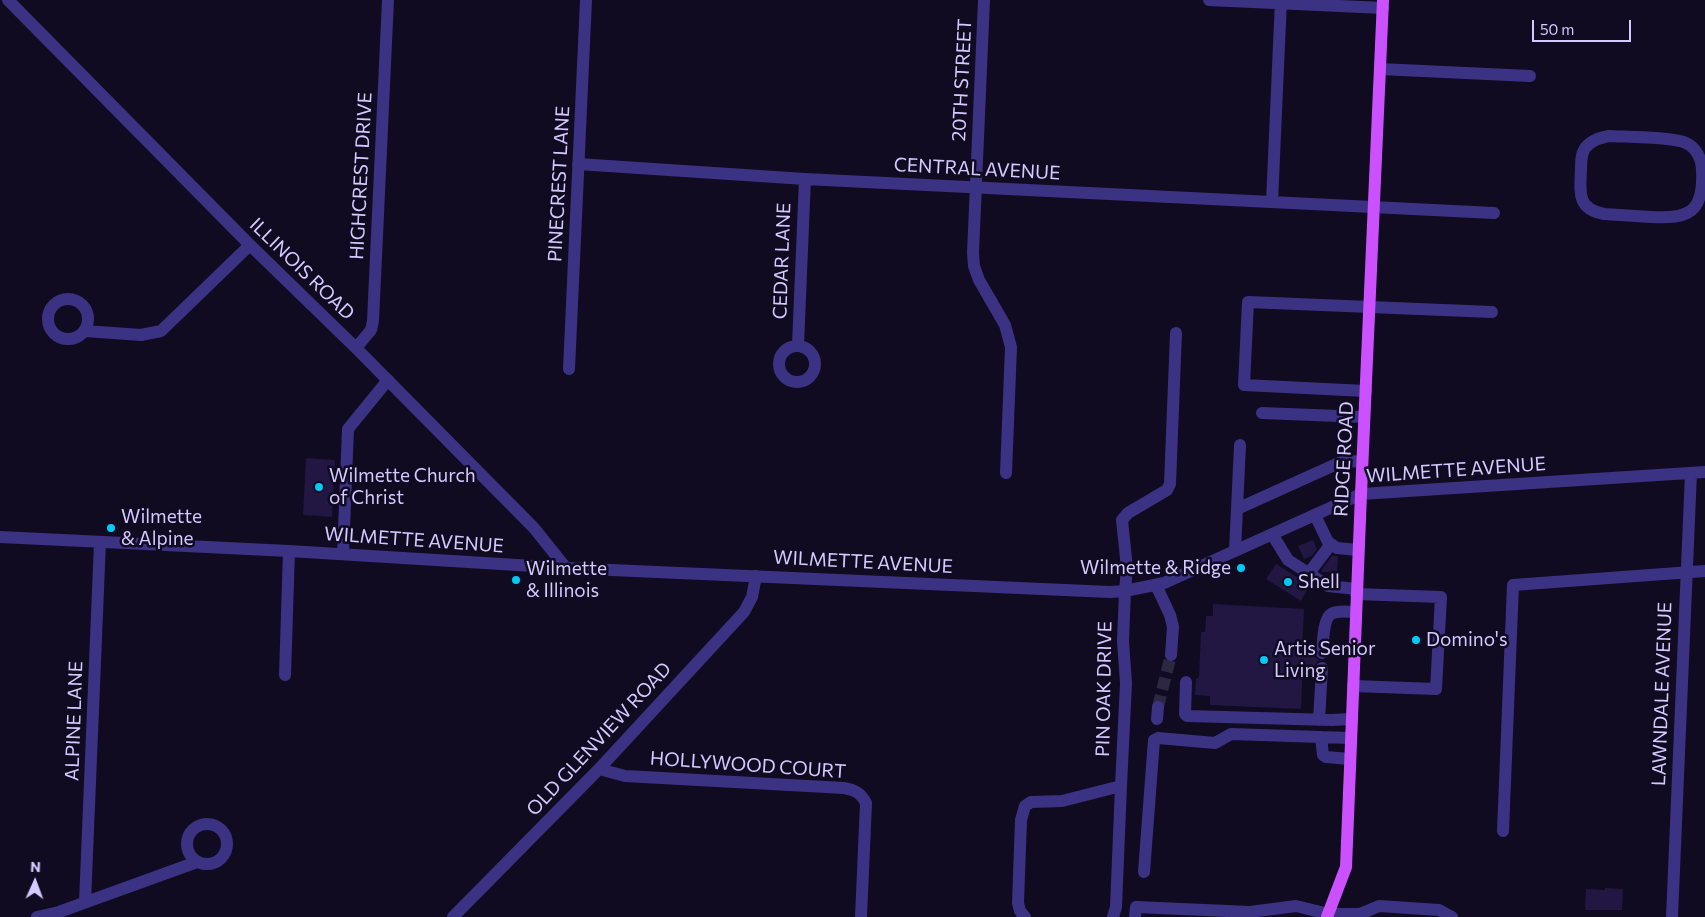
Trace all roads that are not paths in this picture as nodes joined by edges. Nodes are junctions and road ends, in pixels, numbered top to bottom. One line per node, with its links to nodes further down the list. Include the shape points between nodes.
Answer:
1 (8, 0): 17 (street, ILLINOIS ROAD)
2 (388, 0): 23 (street, HIGHCREST DRIVE, via 373,321 371,330)
3 (586, 0): 10 (street, PINECREST LANE)
4 (984, 0): 13 (street, 20TH STREET)
5 (1209, 0): 6 (street)
6 (1281, 2): 7 (street); 14 (street)
7 (1383, 4): 8 (main road, RIDGE ROAD)
8 (1380, 69): 9 (street); 15 (main road, RIDGE ROAD)
9 (1530, 76)
10 (578, 164): 11 (street, CENTRAL AVENUE); 24 (street, PINECREST LANE)
11 (805, 179): 13 (street, CENTRAL AVENUE); 22 (street, CEDAR LANE)
12 (1704, 182): 12 (street, via 1698,154 1685,142 1609,136 1590,143 1581,160 1582,201 1588,208 1604,214 1677,217 1694,208 1700,200)
13 (976, 187): 14 (street, CENTRAL AVENUE); 32 (street, 20TH STREET, via 974,266 978,280 1005,326 1011,347)
14 (1272, 202): 15 (street, CENTRAL AVENUE)
15 (1374, 208): 16 (street, CENTRAL AVENUE); 18 (main road, RIDGE ROAD)
16 (1494, 212)
17 (250, 245): 20 (street, via 161,331 141,336); 23 (street, ILLINOIS ROAD)
18 (1369, 308): 19 (street); 26 (main road, RIDGE ROAD); 26 (street, via 1248,302 1244,385)
19 (1492, 312)
20 (85, 331)
21 (1176, 333): 51 (street, PIN OAK DRIVE, via 1170,484 1167,490 1122,520 1127,568)
22 (798, 345)
23 (356, 348): 25 (street, ILLINOIS ROAD)
24 (569, 369)
25 (388, 380): 44 (street, via 348,429); 45 (street, ILLINOIS ROAD, via 534,528)
26 (1366, 391): 28 (main road, RIDGE ROAD)
27 (1262, 413): 28 (street)
28 (1364, 417): 30 (main road, RIDGE ROAD)
29 (1240, 445): 35 (street)
30 (1362, 461): 34 (main road, RIDGE ROAD); 35 (street, via 1341,462)
31 (1705, 472): 33 (street, WILMETTE AVENUE)
32 (1006, 473)
33 (1691, 473): 34 (street, WILMETTE AVENUE); 47 (street, LAWNDALE AVENUE)
34 (1361, 494): 36 (street, WILMETTE AVENUE); 41 (main road, RIDGE ROAD)
35 (1237, 509): 43 (street)
36 (1315, 515): 37 (street, WILMETTE AVENUE); 40 (street)
37 (1272, 534): 43 (street, WILMETTE AVENUE); 48 (street, via 1288,560)
38 (0, 537): 39 (street, WILMETTE AVENUE)
39 (100, 542): 42 (street, WILMETTE AVENUE); 70 (street, ALPINE LANE)
40 (1331, 544): 41 (street, via 1337,548); 48 (street)
41 (1358, 550): 52 (main road, RIDGE ROAD)
42 (289, 551): 44 (street, WILMETTE AVENUE); 57 (street)
43 (1235, 551): 50 (street, WILMETTE AVENUE)
44 (343, 554): 45 (street, WILMETTE AVENUE)
45 (566, 568): 49 (street, WILMETTE AVENUE)
46 (1705, 570): 47 (street)
47 (1686, 572): 67 (street, via 1513,585); 80 (street, LAWNDALE AVENUE)
48 (1309, 573): 52 (street, via 1328,586)
49 (756, 576): 51 (street, WILMETTE AVENUE); 65 (street, OLD GLENVIEW ROAD, via 752,597 744,612)
50 (1156, 584): 51 (street, WILMETTE AVENUE); 55 (street, via 1170,615)
51 (1125, 591): 66 (street, PIN OAK DRIVE, via 1123,641 1126,682)
52 (1356, 592): 53 (main road, RIDGE ROAD); 59 (street, via 1441,597 1436,688)
53 (1356, 612): 54 (street, via 1338,612 1328,617); 59 (main road, RIDGE ROAD)
54 (1322, 653)
55 (1171, 655)
56 (1322, 668): 61 (street)
57 (285, 675)
58 (1186, 682): 61 (street, via 1187,716)
59 (1352, 686): 60 (main road, RIDGE ROAD)
60 (1351, 719): 61 (street); 63 (main road, RIDGE ROAD)
61 (1319, 720)
62 (1321, 737): 63 (street); 64 (street, via 1323,755); 69 (street, via 1231,734 1215,743 1154,740)
63 (1350, 738): 64 (main road, RIDGE ROAD)
64 (1350, 759): 72 (main road, RIDGE ROAD, via 1346,867)
65 (599, 769): 71 (street, OLD GLENVIEW ROAD); 75 (street, HOLLYWOOD COURT, via 625,776 854,790 866,803)
66 (1121, 786): 76 (street, via 1062,801 1031,802 1026,806 1021,820 1018,903); 77 (street, PIN OAK DRIVE)
67 (1503, 831)
68 (197, 862): 70 (street)
69 (1144, 872)
70 (85, 902): 74 (street)
71 (461, 915)
72 (1328, 915): 73 (street); 78 (street, via 1296,906 1250,912 1136,907)
73 (1362, 916): 79 (street, via 1379,906 1439,910)
74 (37, 917)
75 (861, 917)
76 (1025, 917)
77 (1113, 917)
78 (1135, 917)
79 (1452, 917)
80 (1672, 917)

